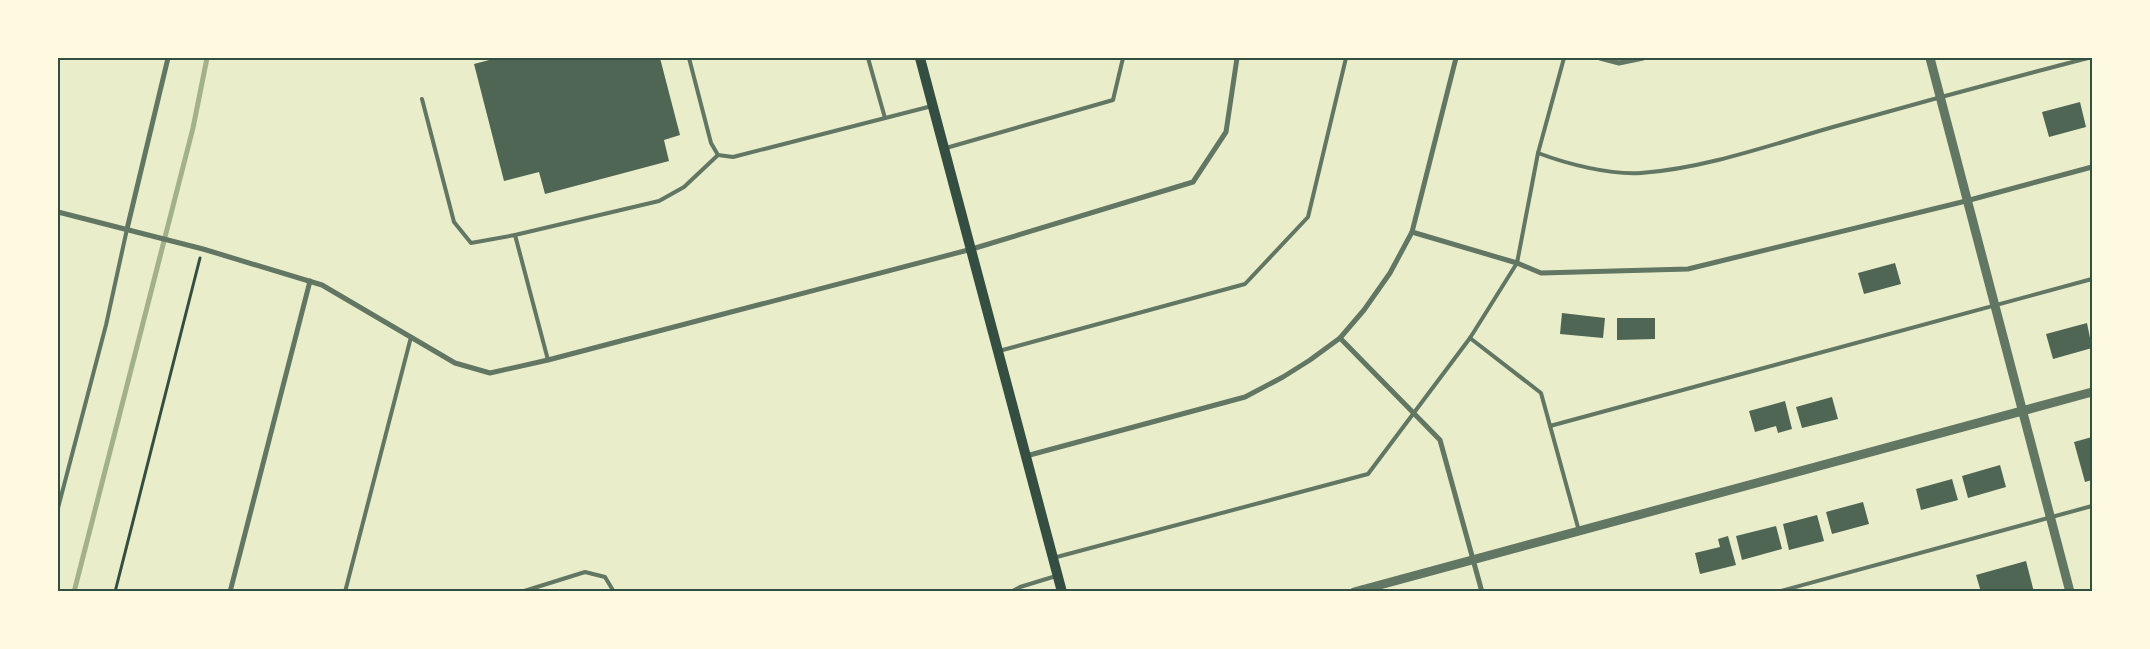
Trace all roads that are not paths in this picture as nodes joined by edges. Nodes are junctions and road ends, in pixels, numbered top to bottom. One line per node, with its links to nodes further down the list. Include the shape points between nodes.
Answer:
1 (168, 58): 24 (street)
2 (688, 58): 20 (lane, via 711,144)
3 (868, 58): 17 (lane)
4 (920, 58): 16 (main road)
5 (1123, 58): 18 (lane, via 1113,100)
6 (1237, 58): 27 (street, via 1226,132 1193,182)
7 (1346, 58): 35 (lane, via 1308,217 1246,284)
8 (1456, 58): 25 (street)
9 (1564, 58): 19 (lane)
10 (1600, 58): 11 (street, via 1619,63)
11 (1643, 58)
12 (1930, 58): 14 (street)
13 (2088, 58): 14 (lane)
14 (1940, 97): 19 (lane, via 1682,168 1639,173 1564,163); 22 (street)
15 (422, 100): 26 (lane, via 454,222 471,243)
16 (932, 106): 17 (lane); 18 (main road)
17 (885, 118): 20 (lane, via 733,157)
18 (944, 148): 27 (main road)
19 (1538, 153): 28 (lane)
20 (718, 155): 26 (lane, via 684,187 659,201)
21 (2092, 167): 22 (street)
22 (1966, 201): 28 (street, via 1688,268 1541,273); 31 (street)
23 (58, 212): 24 (street)
24 (126, 229): 30 (street); 43 (lane, via 106,325)
25 (1412, 232): 28 (street); 33 (street, via 1390,273)
26 (514, 235): 36 (lane)
27 (972, 249): 35 (main road); 36 (street)
28 (1517, 263): 34 (lane)
29 (2092, 279): 31 (lane)
30 (310, 281): 32 (street); 49 (street)
31 (1996, 306): 38 (street); 40 (lane)
32 (411, 337): 36 (street, via 454,363 490,373); 50 (lane)
33 (1340, 338): 39 (street); 41 (street, via 1283,377 1245,397)
34 (1470, 338): 39 (lane); 40 (lane, via 1540,393)
35 (999, 351): 41 (main road)
36 (548, 360)
37 (2092, 392): 38 (street)
38 (2024, 411): 44 (street); 45 (street)
39 (1412, 412): 46 (lane, via 1368,474); 47 (street, via 1440,440)
40 (1550, 426): 45 (lane)
41 (1026, 456): 46 (main road)
42 (2092, 506): 44 (lane)
43 (58, 508)
44 (2052, 517): 57 (lane); 58 (street)
45 (1579, 532): 47 (street)
46 (1053, 558): 48 (main road)
47 (1473, 559): 55 (street); 56 (street)
48 (1058, 576): 53 (lane); 54 (main road)
49 (230, 592)
50 (345, 592)
51 (521, 592): 52 (lane, via 584,572 605,577)
52 (614, 592)
53 (1011, 592)
54 (1062, 592)
55 (1354, 592)
56 (1482, 592)
57 (1777, 592)
58 (2070, 592)

